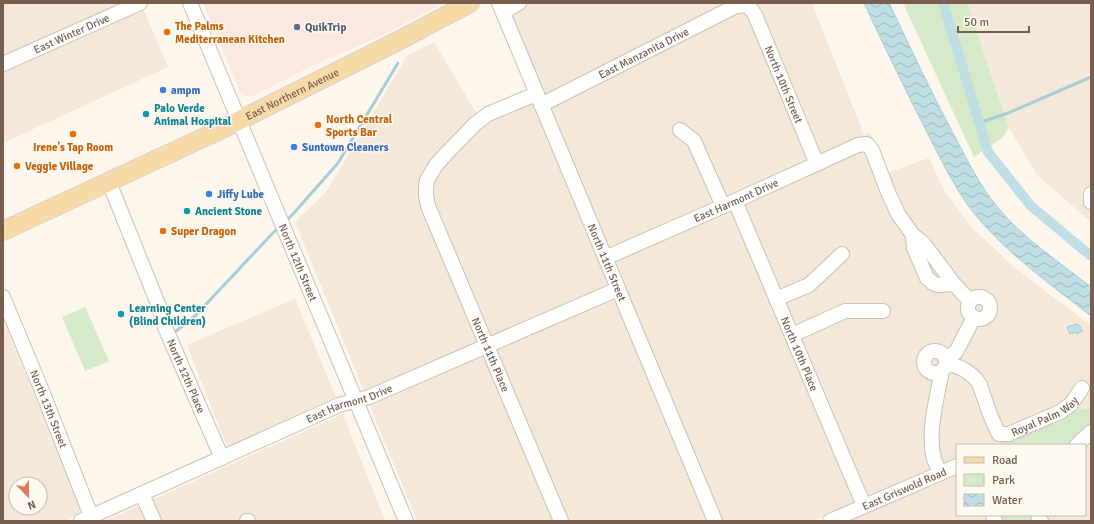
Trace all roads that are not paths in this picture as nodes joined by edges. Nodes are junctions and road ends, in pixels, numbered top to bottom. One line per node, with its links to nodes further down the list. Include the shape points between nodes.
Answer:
1 (140, 3): 7 (street, East Winter Drive)
2 (190, 3): 9 (street, North 12th Street)
3 (519, 3): 6 (street)
4 (467, 4): 9 (main road, East Northern Avenue)
5 (748, 5): 8 (street, East Manzanita Drive, via 736,6); 11 (street, North 10th Street, via 755,15)
6 (501, 7): 8 (street, North 11th Street)
7 (3, 64)
8 (538, 100): 13 (street, East Manzanita Drive, via 488,114 436,165 427,180); 17 (street, North 11th Street)
9 (239, 121): 12 (main road, East Northern Avenue); 28 (street, North 12th Street)
10 (680, 130): 14 (street, North 10th Place, via 694,141)
11 (816, 164): 14 (street, East Harmont Drive); 21 (street, East Harmont Drive, via 858,145 867,144 872,150 898,214)
12 (109, 182): 15 (main road, East Northern Avenue); 31 (street, North 12th Place, via 164,324)
13 (426, 188): 25 (street, North 11th Place, via 428,206)
14 (729, 204): 17 (street, East Harmont Drive); 20 (street, North 10th Place)
15 (3, 230)
16 (842, 254): 20 (street, via 809,285)
17 (605, 258): 18 (street, North 11th Street)
18 (618, 289): 25 (street, East Harmont Drive); 40 (street, North 11th Street)
19 (3, 297): 36 (street, North 13th Street, via 45,398)
20 (776, 299): 24 (street, North 10th Place)
21 (970, 301): 23 (street, via 968,310); 23 (street, via 976,297 983,297 990,307 989,314 984,318)
22 (883, 311): 24 (street, via 845,311)
23 (974, 318): 26 (street, via 956,352)
24 (792, 335): 35 (street, North 10th Place)
25 (487, 346): 28 (street, East Harmont Drive); 39 (street, North 11th Place)
26 (945, 364): 27 (street, Royal Palm Way, via 962,369 980,385 999,434 1009,434 1060,412 1071,404); 33 (street, via 934,414 932,438 935,460)
27 (1082, 388)
28 (355, 401): 31 (street, East Harmont Drive, via 339,405); 38 (street, North 12th Street)
29 (1091, 432): 30 (street)
30 (1077, 444)
31 (222, 458): 34 (street, East Harmont Drive)
32 (956, 466): 33 (street, East Griswold Road)
33 (941, 473): 35 (street, East Griswold Road)
34 (142, 494): 36 (street, East Harmont Drive); 37 (street)
35 (864, 506): 41 (street, East Griswold Road)
36 (89, 520)
37 (154, 521)
38 (406, 521)
39 (561, 521)
40 (715, 521)
41 (830, 521)

